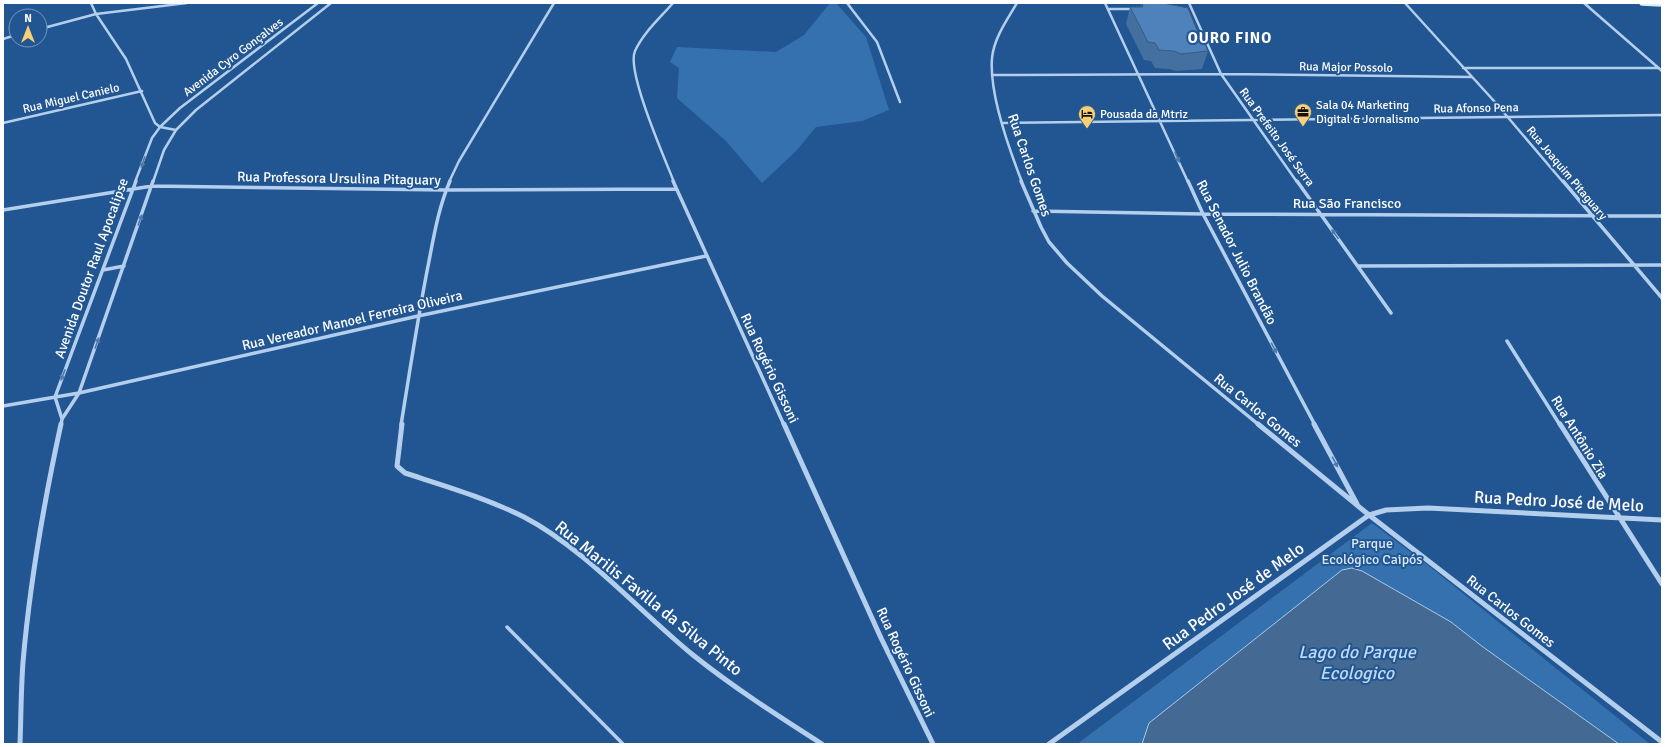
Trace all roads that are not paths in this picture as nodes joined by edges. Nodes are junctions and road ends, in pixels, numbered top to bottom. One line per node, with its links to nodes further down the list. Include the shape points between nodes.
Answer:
1 (91, 3): 19 (street)
2 (185, 3): 19 (street)
3 (318, 3): 21 (street, Avenida Cyro Gonçalves)
4 (331, 3): 22 (street, Avenida Cyro Gonçalves)
5 (554, 3): 41 (street, via 460,161)
6 (674, 3): 42 (street, Rua Rogério Gissoni, via 645,35 633,58 637,83)
7 (847, 3): 30 (street, via 877,42)
8 (1017, 3): 27 (street, Rua Carlos Gomes, via 994,48)
9 (1105, 3): 15 (street, Rua Senador Julio Brandão)
10 (1189, 3): 18 (street, Rua Prefeito José Serra)
11 (1405, 3): 23 (street, Rua Joaquim Pitaguary)
12 (1584, 3): 24 (street)
13 (1642, 3): 14 (street)
14 (1662, 4)
15 (1108, 9): 16 (street); 25 (street, Rua Senador Julio Brandão)
16 (1138, 9)
17 (1184, 10): 18 (street)
18 (1192, 10): 26 (street, Rua Prefeito José Serra)
19 (96, 14): 20 (street); 29 (street, via 126,59)
20 (48, 27)
21 (261, 47): 22 (street); 37 (street, Avenida Cyro Gonçalves, via 201,91)
22 (273, 48): 38 (street, Avenida Cyro Gonçalves, via 208,99)
23 (1463, 68): 24 (street); 28 (street, Rua Joaquim Pitaguary)
24 (1661, 69)
25 (1138, 74): 26 (street, Rua Major Possolo); 27 (street, Rua Major Possolo); 34 (street, Rua Senador Julio Brandão)
26 (1221, 74): 28 (street, Rua Major Possolo); 33 (street, Rua Prefeito José Serra)
27 (992, 75): 36 (street, Rua Carlos Gomes)
28 (1471, 77): 32 (street, Rua Joaquim Pitaguary)
29 (142, 91): 35 (street, Rua Miguel Canielo); 37 (street, via 153,119)
30 (900, 102)
31 (1662, 115): 32 (street, Rua Afonso Pena)
32 (1507, 116): 33 (street, Rua Afonso Pena); 47 (street, Rua Joaquim Pitaguary)
33 (1252, 120): 34 (street, Rua Afonso Pena); 46 (street, Rua Prefeito José Serra)
34 (1161, 122): 36 (street, Rua Afonso Pena); 45 (street, Rua Senador Julio Brandão, one-way to 45)
35 (3, 123)
36 (1002, 123): 44 (street, Rua Carlos Gomes)
37 (160, 127): 38 (street); 40 (street, Avenida Doutor Raul Apocalipse, one-way to 40, via 147,148)
38 (176, 130): 39 (street, via 164,150)
39 (152, 186): 40 (street, Rua Professora Ursulina Pitaguary); 41 (street, Rua Professora Ursulina Pitaguary); 52 (street, one-way to 39)
40 (133, 188): 43 (street, Rua Professora Ursulina Pitaguary); 54 (street, Avenida Doutor Raul Apocalipse)
41 (446, 190): 42 (street, Rua Professora Ursulina Pitaguary); 57 (street)
42 (676, 190): 49 (street, Rua Rogério Gissoni)
43 (3, 210)
44 (1033, 211): 45 (street, Rua São Francisco); 63 (street, Rua Carlos Gomes, via 1049,241 1080,277)
45 (1203, 214): 46 (street, Rua São Francisco); 63 (street, Rua Senador Julio Brandão, one-way to 63)
46 (1321, 214): 47 (street, Rua São Francisco); 53 (street, Rua Prefeito José Serra, one-way to 46)
47 (1591, 215): 48 (street, Rua São Francisco); 50 (street, Rua Joaquim Pitaguary)
48 (1662, 216)
49 (706, 256): 57 (street, Rua Vereador Manoel Ferreira Oliveira); 73 (street, Rua Rogério Gissoni, via 881,638)
50 (1634, 265): 51 (street); 53 (street); 55 (street, Rua Joaquim Pitaguary)
51 (1662, 265)
52 (124, 266): 54 (street); 59 (street, one-way to 52)
53 (1358, 266): 56 (street, Rua Prefeito José Serra)
54 (103, 270): 60 (street, Avenida Doutor Raul Apocalipse, one-way to 60)
55 (1662, 298)
56 (1392, 313)
57 (418, 316): 59 (street, Rua Vereador Manoel Ferreira Oliveira); 72 (street, Rua Marilis Favilla da Silva Pinto, via 396,461 400,470 405,474 485,500 525,518 569,547 693,655)
58 (1507, 342): 65 (street, Rua Antônio Zia)
59 (79, 393): 60 (street, Rua Vereador Manoel Ferreira Oliveira); 62 (street)
60 (55, 397): 61 (street, Rua Vereador Manoel Ferreira Oliveira); 62 (street)
61 (3, 406)
62 (62, 418): 70 (street, via 32,580 23,663)
63 (1358, 506): 64 (street, Rua Carlos Gomes)
64 (1369, 515): 65 (street, Rua Pedro José de Melo, via 1386,510 1428,508); 69 (street, Rua Carlos Gomes); 74 (street, Rua Pedro José de Melo)
65 (1618, 517): 66 (street, Rua Pedro José de Melo); 67 (street, Rua Antônio Zia)
66 (1662, 520)
67 (1662, 584)
68 (507, 627): 71 (lane)
69 (1662, 742)
70 (20, 744)
71 (622, 744)
72 (822, 744)
73 (933, 744)
74 (1049, 744)

